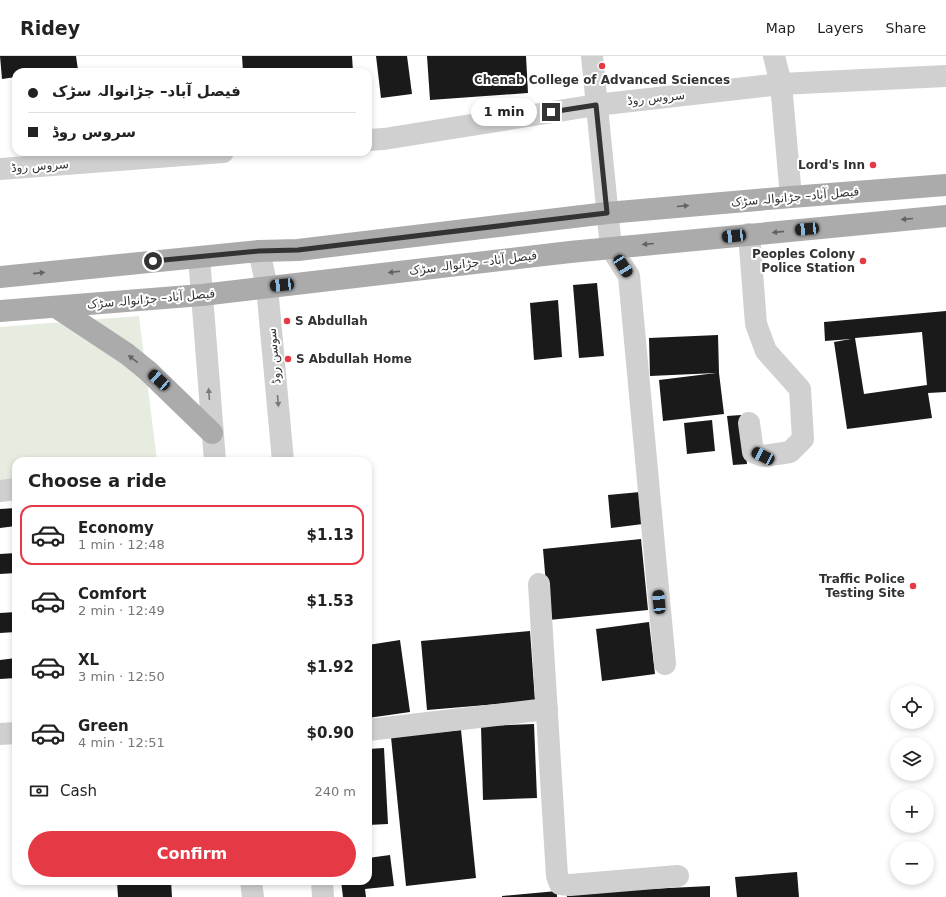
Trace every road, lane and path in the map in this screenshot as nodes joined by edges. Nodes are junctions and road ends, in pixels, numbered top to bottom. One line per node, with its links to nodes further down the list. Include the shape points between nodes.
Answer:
1 (592, 56): 5 (street)
2 (774, 56): 4 (street)
3 (946, 76): 4 (street, سروس روڈ)
4 (781, 84): 5 (street, سروس روڈ); 10 (street)
5 (596, 105): 6 (street, سروس روڈ); 11 (street)
6 (372, 140)
7 (171, 156): 8 (street, سروس روڈ)
8 (0, 169)
9 (946, 185): 10 (main road, فیصل آباد– جڑانوالہ سڑک)
10 (790, 197): 11 (main road, فیصل آباد– جڑانوالہ سڑک, one-way to 10)
11 (607, 213): 14 (street); 15 (main road, فیصل آباد– جڑانوالہ سڑک, via 298,250)
12 (946, 216): 13 (main road, فیصل آباد– جڑانوالہ سڑک, one-way to 13)
13 (749, 234): 14 (main road, فیصل آباد– جڑانوالہ سڑک, one-way to 14); 22 (street, via 756,324 766,351 800,389 803,439 790,452 763,456 753,452)
14 (611, 248): 18 (main road, فیصل آباد– جڑانوالہ سڑک, one-way to 18); 29 (street, via 629,276)
15 (259, 251): 16 (main road, فیصل آباد– جڑانوالہ سڑک); 18 (street, سوسن روڈ)
16 (199, 257): 17 (main road, فیصل آباد– جڑانوالہ سڑک, one-way to 16); 19 (street)
17 (0, 277)
18 (267, 287): 19 (main road, فیصل آباد– جڑانوالہ سڑک); 25 (street, سوسن روڈ, one-way to 25)
19 (202, 295): 20 (main road, فیصل آباد– جڑانوالہ سڑک); 23 (street, one-way to 19)
20 (56, 307): 21 (main road, فیصل آباد– جڑانوالہ سڑک); 23 (main road, one-way to 20, via 148,370)
21 (0, 312)
22 (749, 423)
23 (212, 433): 24 (street)
24 (214, 457)
25 (283, 457)
26 (12, 490): 27 (street)
27 (0, 491)
28 (538, 584): 30 (street)
29 (665, 664)
30 (547, 709): 31 (street); 34 (street, via 557,876 560,884)
31 (372, 730)
32 (12, 733): 33 (street)
33 (0, 734)
34 (678, 876)
35 (252, 885): 37 (street)
36 (322, 885): 38 (street)
37 (253, 897)
38 (323, 897)

